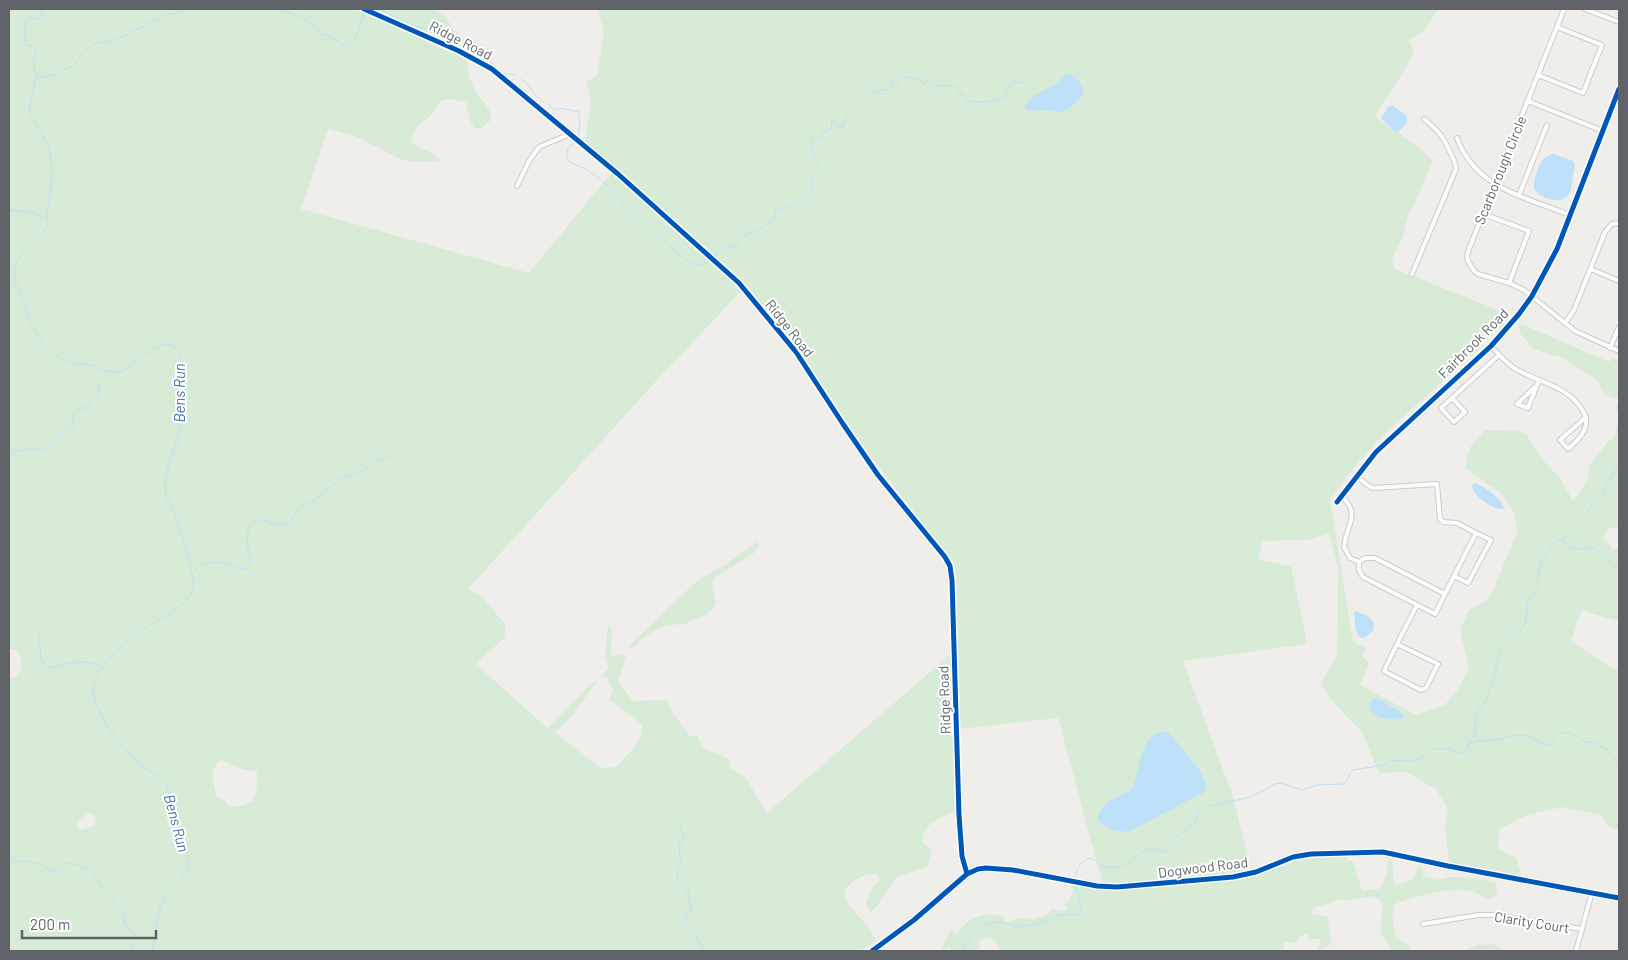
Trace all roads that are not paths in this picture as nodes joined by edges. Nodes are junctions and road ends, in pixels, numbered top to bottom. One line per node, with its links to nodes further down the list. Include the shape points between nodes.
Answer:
1 (1564, 9): 5 (street, Scarborough Circle)
2 (1584, 9): 4 (street)
3 (367, 10): 12 (street, Ridge Road, via 484,63)
4 (1619, 22)
5 (1557, 27): 6 (street, Scarborough Circle); 6 (street, via 1602,45 1599,53 1583,93)
6 (1538, 75): 8 (street, Scarborough Circle)
7 (1619, 89): 11 (street, Fairbrook Road)
8 (1528, 101): 11 (street); 16 (street, Scarborough Circle)
9 (1424, 119): 15 (street, via 1440,133)
10 (1547, 125): 18 (street)
11 (1603, 131): 20 (street, Fairbrook Road)
12 (570, 134): 17 (street, via 540,147); 46 (street, Ridge Road, via 745,290 796,352 878,475 948,561 952,580 958,815)
13 (1456, 138): 14 (street)
14 (1466, 158): 15 (street); 16 (street)
15 (1456, 164): 23 (street, via 1456,172)
16 (1495, 184): 18 (street); 19 (street, Scarborough Circle)
17 (517, 186)
18 (1519, 195): 20 (street)
19 (1483, 214): 25 (street, Scarborough Circle, via 1467,252 1468,261 1478,274); 25 (street, via 1529,231)
20 (1570, 215): 26 (street, Fairbrook Road, via 1551,262)
21 (1619, 223): 22 (street, via 1612,224 1605,232)
22 (1591, 269): 24 (street); 27 (street)
23 (1412, 274)
24 (1619, 281)
25 (1509, 283): 26 (street, Scarborough Circle)
26 (1532, 296): 27 (street, Scarborough Circle); 29 (street, Fairbrook Road)
27 (1565, 323): 30 (street, Scarborough Circle)
28 (1619, 327): 30 (street)
29 (1490, 346): 32 (street); 37 (street, Fairbrook Road, via 1385,443)
30 (1610, 348): 31 (street, Scarborough Circle)
31 (1619, 352)
32 (1499, 356): 33 (street, via 1517,370); 35 (street)
33 (1539, 380): 34 (street); 36 (street, via 1564,390)
34 (1536, 386): 34 (street, via 1528,408 1517,404 1523,398)
35 (1452, 398): 35 (street, via 1442,408 1454,422 1465,412)
36 (1586, 417): 36 (street, via 1560,440 1568,449 1586,428)
37 (1356, 476): 38 (street, Fairbrook Road); 40 (street, via 1374,488 1437,484 1441,521 1457,523)
38 (1341, 496): 39 (street, Fairbrook Road); 41 (street, via 1349,502 1352,511 1345,552)
39 (1337, 502)
40 (1476, 533): 42 (street); 42 (street, via 1491,540 1468,583)
41 (1359, 562): 43 (street, via 1375,558); 44 (street, via 1363,577)
42 (1454, 576): 43 (street)
43 (1445, 594): 44 (street, via 1435,614)
44 (1417, 605): 45 (street)
45 (1397, 644): 45 (street, via 1384,671 1421,690 1426,688 1438,664)
46 (967, 874): 47 (street, Dogwood Road, via 990,868 1109,887 1217,880 1256,872 1293,857 1311,854 1383,852); 51 (street, Dogwood Road)
47 (1592, 892): 48 (street, Dogwood Road); 50 (street, Clarity Court)
48 (1619, 896)
49 (1423, 924): 50 (street, Clarity Court, via 1495,915)
50 (1582, 930): 52 (street, Clarity Court)
51 (872, 951)
52 (1576, 951)

